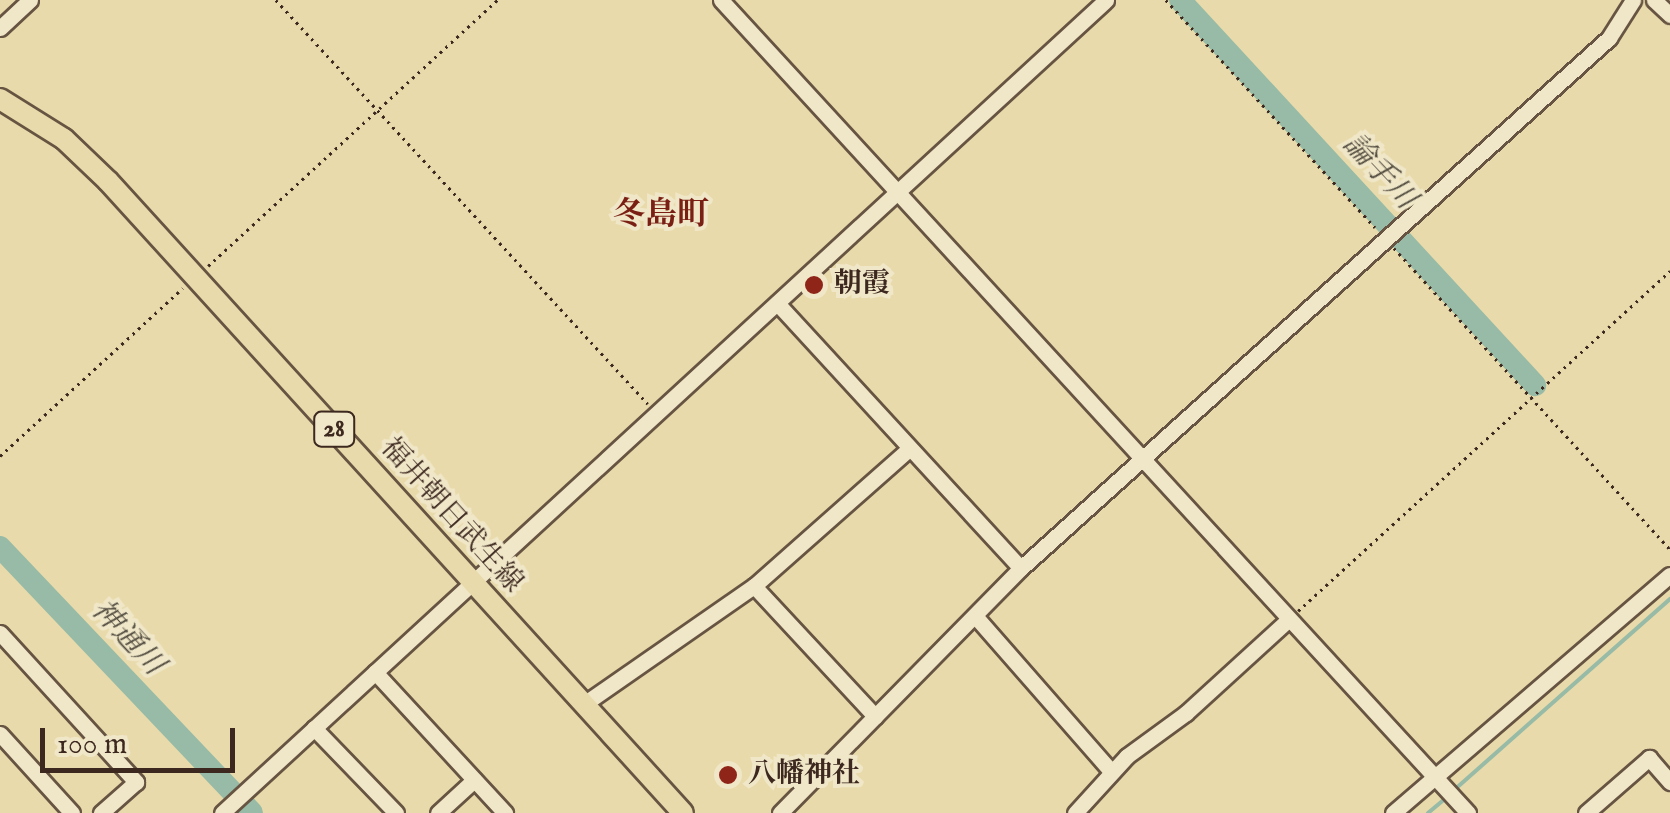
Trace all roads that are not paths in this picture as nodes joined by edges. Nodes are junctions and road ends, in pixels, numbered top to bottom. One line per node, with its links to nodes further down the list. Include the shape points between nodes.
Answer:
1 (30, 0): 7 (street)
2 (721, 0): 9 (street)
3 (1106, 0): 9 (street)
4 (1632, 0): 12 (street, via 1609,38)
5 (1654, 0): 6 (street)
6 (1670, 14)
7 (0, 28)
8 (0, 99): 15 (main road, 福井朝日武生線 / 28, via 64,139)
9 (897, 192): 10 (street); 12 (street)
10 (776, 303): 11 (street); 15 (street)
11 (909, 449): 13 (street); 16 (street)
12 (1143, 458): 13 (street); 18 (street)
13 (1021, 568): 17 (street)
14 (1670, 576): 26 (street)
15 (472, 580): 20 (street); 21 (main road, 福井朝日武生線 / 28)
16 (754, 586): 21 (street); 22 (street)
17 (976, 616): 22 (street); 25 (street)
18 (1290, 619): 25 (street); 26 (street)
19 (0, 634): 31 (street, via 136,782)
20 (375, 672): 23 (street); 27 (street)
21 (584, 704): 35 (main road, 福井朝日武生線 / 28)
22 (874, 716): 36 (street)
23 (314, 728): 29 (street); 32 (street)
24 (0, 734): 30 (street)
25 (1111, 771): 37 (street, via 1102,790)
26 (1438, 779): 38 (street); 39 (street)
27 (474, 780): 33 (street); 34 (street)
28 (1670, 782): 40 (street, via 1649,758)
29 (223, 812)
30 (72, 813)
31 (101, 813)
32 (396, 813)
33 (438, 813)
34 (505, 813)
35 (682, 813)
36 (780, 813)
37 (1075, 813)
38 (1393, 813)
39 (1468, 813)
40 (1586, 813)

